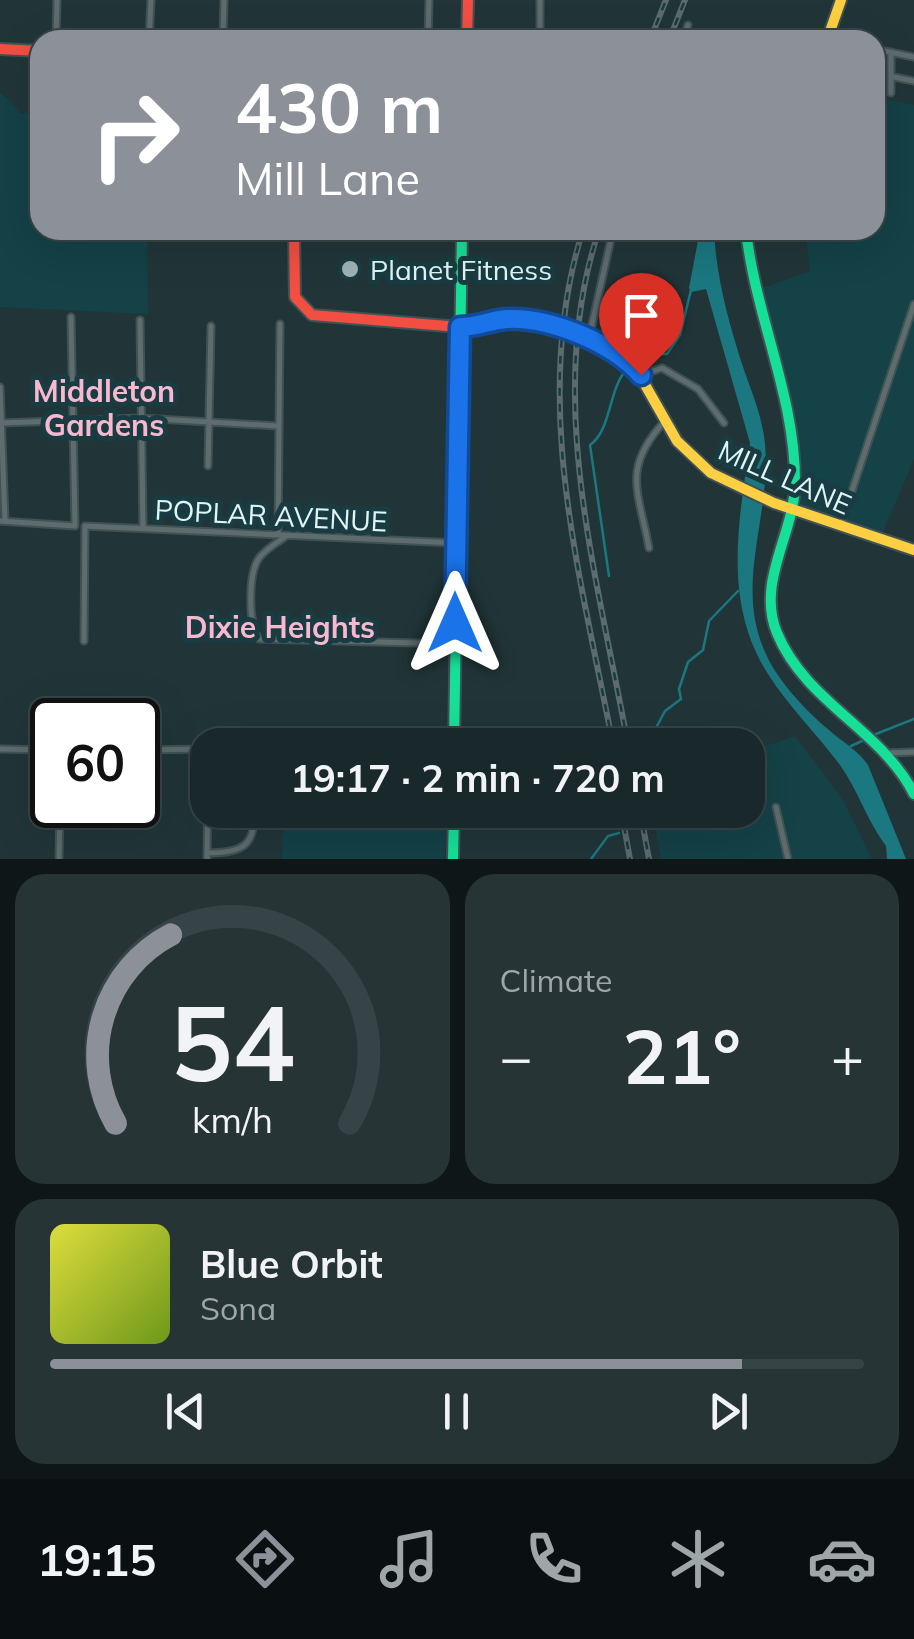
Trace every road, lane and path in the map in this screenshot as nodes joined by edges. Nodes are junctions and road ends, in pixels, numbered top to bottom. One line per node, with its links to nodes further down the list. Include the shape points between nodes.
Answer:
1 (57, 0): 9 (street)
2 (151, 0): 10 (street)
3 (224, 0): 11 (street)
4 (429, 0): 12 (street)
5 (468, 0): 13 (street)
6 (540, 0): 14 (street)
7 (842, 0): 16 (street)
8 (688, 25): 15 (street)
9 (56, 30)
10 (150, 30)
11 (223, 30)
12 (428, 30)
13 (467, 30)
14 (540, 30)
15 (686, 30)
16 (832, 30)
17 (0, 49): 18 (street)
18 (30, 50)
19 (885, 51): 20 (street)
20 (891, 52): 21 (street); 22 (street)
21 (914, 56)
22 (894, 77): 23 (street); 24 (street)
23 (914, 81)
24 (892, 93)
25 (294, 240): 34 (street, MILL LANE, via 296,296 308,314)
26 (462, 240): 34 (street)
27 (611, 240): 35 (street)
28 (747, 240): 46 (street, via 792,441)
29 (914, 304): 48 (street)
30 (71, 317): 39 (street)
31 (140, 320): 38 (street)
32 (280, 324): 44 (street)
33 (211, 326): 40 (street)
34 (460, 327): 35 (street, MILL LANE, via 510,319); 52 (street)
35 (588, 338): 36 (street, MILL LANE)
36 (641, 375): 41 (street, MILL LANE); 43 (street, via 662,368 689,381)
37 (0, 387): 42 (street)
38 (142, 418): 39 (street); 40 (street); 49 (street)
39 (72, 419): 42 (street); 47 (street, via 74,526)
40 (209, 420): 44 (street); 45 (street)
41 (666, 420): 46 (street, MILL LANE, via 693,459); 53 (street, via 636,460)
42 (2, 423): 47 (street)
43 (724, 423)
44 (278, 426): 50 (street)
45 (208, 466)
46 (794, 510): 48 (street, MILL LANE); 63 (street, via 770,592 772,622 817,694)
47 (3, 521)
48 (840, 527): 54 (street, MILL LANE)
49 (143, 528): 50 (street, POPLAR AVENUE); 55 (street, POPLAR AVENUE, via 85,526)
50 (278, 535): 51 (street, POPLAR AVENUE)
51 (288, 536): 52 (street, POPLAR AVENUE); 56 (street, via 259,558 255,635 263,641)
52 (456, 543): 56 (street)
53 (650, 548)
54 (914, 550)
55 (84, 641)
56 (455, 644): 57 (street)
57 (454, 728)
58 (0, 749): 60 (street)
59 (190, 749): 61 (street)
60 (30, 750)
61 (160, 750)
62 (914, 752): 63 (street)
63 (887, 753): 64 (street)
64 (914, 794)
65 (776, 807): 73 (street)
66 (60, 828): 71 (street)
67 (207, 828): 70 (street)
68 (254, 828): 70 (street, via 246,846)
69 (454, 828): 72 (street)
70 (207, 856)
71 (60, 859)
72 (454, 859)
73 (788, 859)

